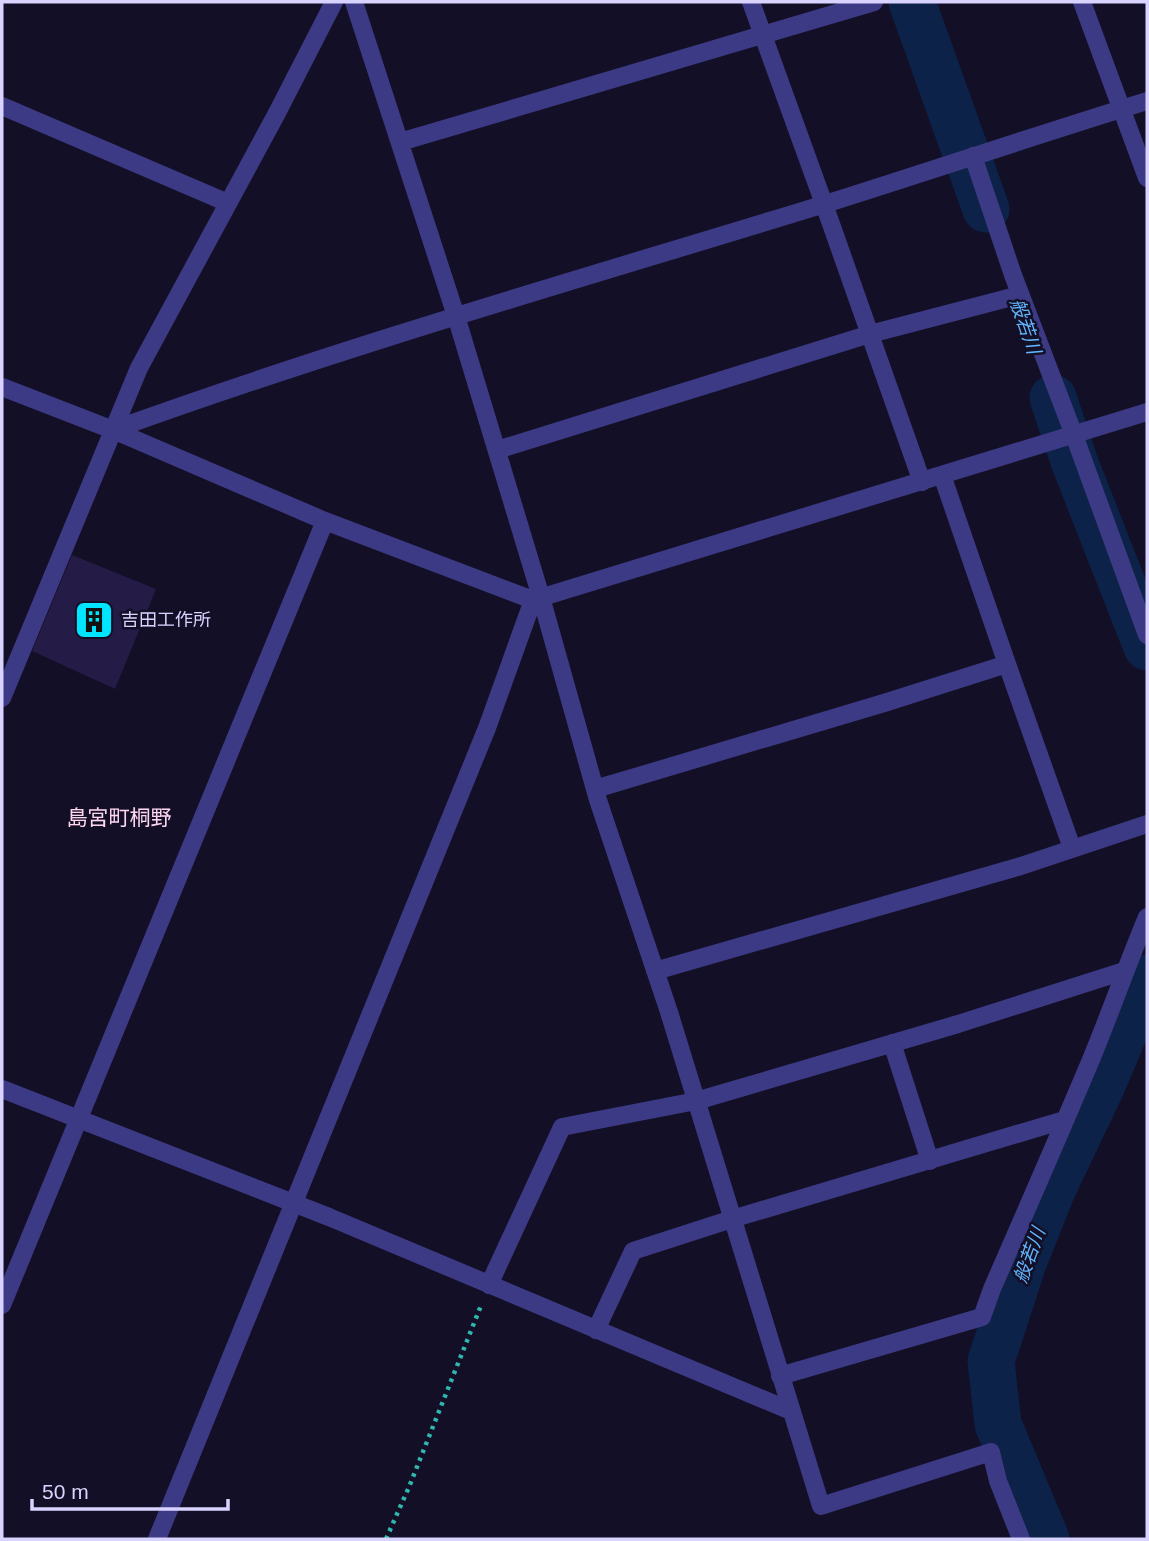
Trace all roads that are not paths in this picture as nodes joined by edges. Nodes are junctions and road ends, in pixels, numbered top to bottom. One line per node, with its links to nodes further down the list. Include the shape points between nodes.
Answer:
1 (334, 2): 13 (street)
2 (354, 2): 10 (street)
3 (751, 2): 6 (street)
4 (874, 2): 6 (street)
5 (1082, 2): 9 (street)
6 (762, 34): 10 (street); 14 (street)
7 (1147, 101): 9 (street)
8 (2, 106): 13 (street)
9 (1121, 109): 11 (street); 12 (street)
10 (400, 142): 16 (street)
11 (974, 156): 14 (street); 15 (street)
12 (1147, 178)
13 (228, 203): 20 (street, via 139,368)
14 (824, 204): 16 (street); 17 (street)
15 (1020, 295): 17 (street); 21 (street)
16 (456, 316): 20 (street); 22 (street)
17 (870, 334): 22 (street); 24 (street)
18 (2, 387): 20 (street)
19 (1147, 412): 21 (street)
20 (113, 430): 25 (street); 29 (street)
21 (1074, 435): 23 (street); 27 (street)
22 (497, 450): 26 (street)
23 (942, 475): 24 (street); 28 (street)
24 (922, 482): 26 (street)
25 (325, 521): 26 (street); 39 (street)
26 (537, 598): 30 (street); 42 (street)
27 (1147, 635)
28 (1007, 664): 30 (street); 32 (street)
29 (2, 698)
30 (595, 789): 34 (street)
31 (1147, 824): 32 (street)
32 (1072, 848): 34 (street)
33 (1147, 917): 35 (street)
34 (655, 971): 38 (street)
35 (1125, 971): 36 (street); 40 (street)
36 (892, 1043): 38 (street); 41 (street)
37 (2, 1089): 39 (street)
38 (696, 1101): 43 (street); 44 (street, via 562,1127)
39 (79, 1120): 42 (street); 45 (street)
40 (1064, 1120): 41 (street); 47 (street, via 982,1317)
41 (930, 1161): 43 (street)
42 (293, 1203): 44 (street); 49 (street)
43 (732, 1219): 46 (street, via 633,1251); 47 (street)
44 (489, 1285): 46 (street)
45 (2, 1305)
46 (596, 1330): 48 (street)
47 (780, 1376): 48 (street)
48 (790, 1411): 50 (street, via 821,1506 991,1452)
49 (156, 1539)
50 (1021, 1539)

